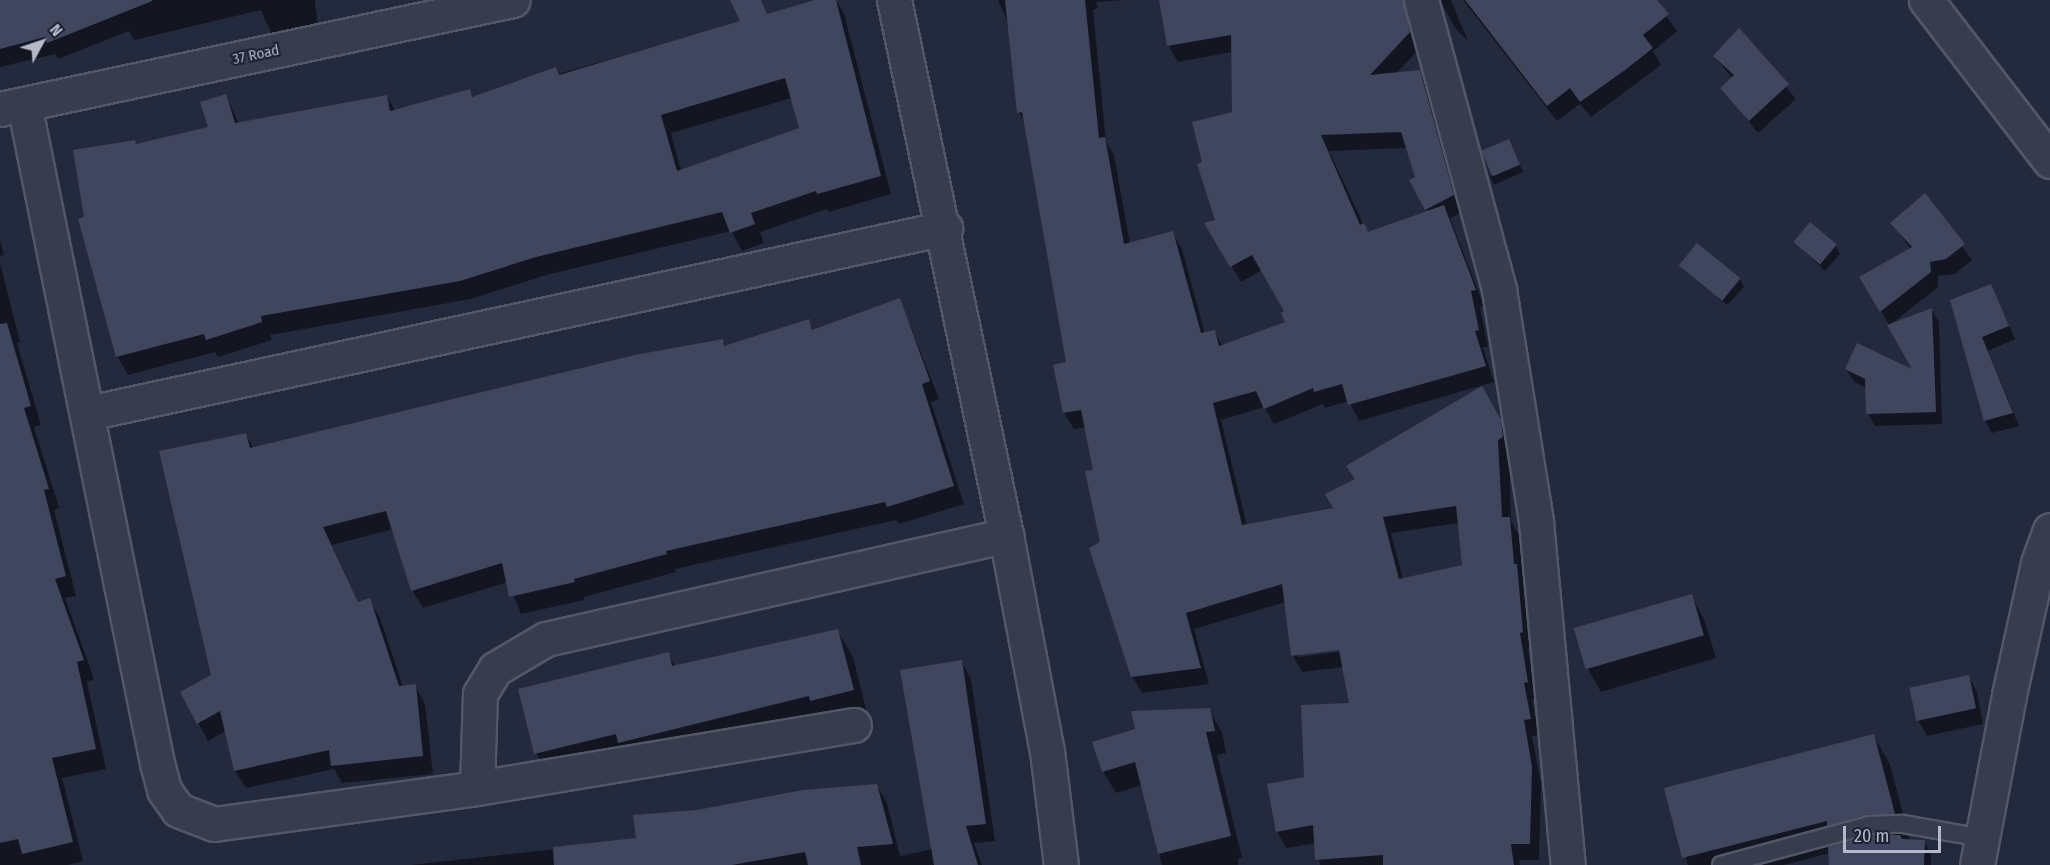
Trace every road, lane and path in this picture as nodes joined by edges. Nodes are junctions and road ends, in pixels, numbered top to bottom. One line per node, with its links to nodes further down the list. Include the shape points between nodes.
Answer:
1 (513, 0): 5 (street, 37 Road)
2 (894, 0): 7 (street)
3 (1421, 0): 15 (street, via 1499,290 1536,522)
4 (1926, 0): 6 (street)
5 (12, 107): 8 (street)
6 (2050, 160)
7 (945, 228): 8 (street); 10 (street)
8 (88, 413): 12 (street, via 157,763 164,790 178,810 214,824)
9 (2050, 530): 13 (street, via 2033,585)
10 (1006, 535): 12 (street, via 546,639 495,669 480,694); 14 (street, via 1047,751)
11 (854, 725): 12 (street)
12 (477, 788)
13 (1979, 851): 16 (lane, via 1903,824 1869,825)
14 (1061, 865)
15 (1568, 865)
16 (1721, 865)

